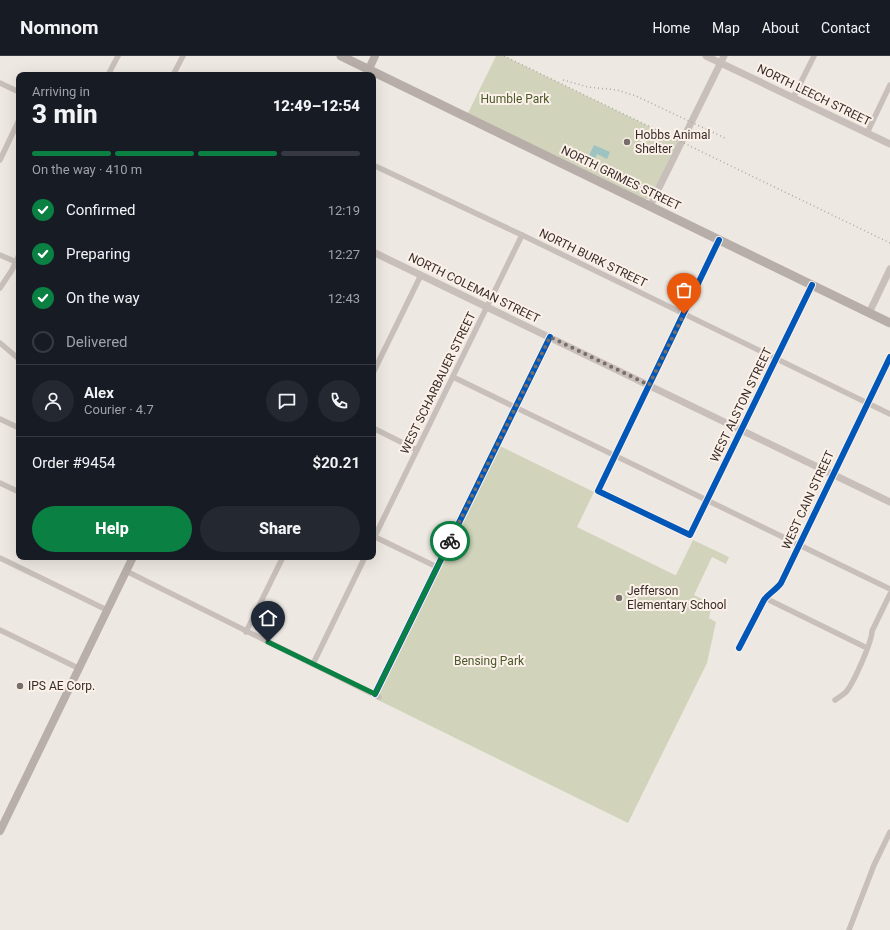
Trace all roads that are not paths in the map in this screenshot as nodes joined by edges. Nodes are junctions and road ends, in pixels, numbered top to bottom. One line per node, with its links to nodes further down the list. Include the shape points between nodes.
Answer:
1 (118, 56): 8 (street)
2 (182, 56): 9 (street)
3 (341, 56): 10 (main road, NORTH GRIMES STREET)
4 (375, 56): 10 (main road)
5 (706, 56): 7 (street, NORTH LEECH STREET)
6 (814, 56): 15 (street)
7 (722, 59): 15 (street, NORTH LEECH STREET); 21 (street)
8 (110, 72)
9 (174, 72)
10 (368, 72)
11 (376, 76): 21 (main road, NORTH GRIMES STREET)
12 (0, 82): 14 (street)
13 (890, 85): 17 (street)
14 (16, 90)
15 (793, 98): 17 (street, NORTH LEECH STREET)
16 (16, 126): 19 (street)
17 (867, 133): 18 (street, NORTH LEECH STREET)
18 (890, 144)
19 (0, 160)
20 (376, 166): 22 (street, NORTH BURK STREET)
21 (650, 206): 23 (main road, NORTH GRIMES STREET)
22 (522, 235): 31 (street, WEST SCHARBAUER STREET); 33 (street, NORTH BURK STREET)
23 (720, 240): 29 (main road, NORTH GRIMES STREET); 33 (street)
24 (376, 253): 28 (street, NORTH COLEMAN STREET)
25 (0, 255): 26 (street)
26 (16, 262): 30 (street)
27 (890, 269): 32 (street)
28 (421, 275): 31 (street, NORTH COLEMAN STREET); 40 (street)
29 (812, 285): 32 (main road, NORTH GRIMES STREET); 39 (street, WEST ALSTON STREET)
30 (0, 288)
31 (487, 306): 35 (street, NORTH COLEMAN STREET); 41 (street, WEST SCHARBAUER STREET)
32 (869, 313): 34 (main road, NORTH GRIMES STREET)
33 (684, 314): 39 (street, NORTH BURK STREET); 42 (street)
34 (890, 323)
35 (550, 337): 42 (street, NORTH COLEMAN STREET); 44 (street)
36 (0, 343): 37 (street)
37 (16, 356)
38 (890, 357): 43 (street, WEST CAIN STREET)
39 (776, 359): 43 (street, NORTH BURK STREET); 49 (street, WEST ALSTON STREET)
40 (376, 367)
41 (453, 377): 44 (street); 50 (street, WEST SCHARBAUER STREET)
42 (649, 385): 49 (street, NORTH COLEMAN STREET); 51 (street)
43 (867, 403): 45 (street, NORTH BURK STREET); 52 (street, WEST CAIN STREET)
44 (516, 407): 51 (street); 64 (street)
45 (890, 414)
46 (0, 419): 47 (street)
47 (16, 427)
48 (376, 430): 50 (street)
49 (742, 430): 52 (street, NORTH COLEMAN STREET); 55 (street, WEST ALSTON STREET)
50 (417, 450): 57 (street, WEST SCHARBAUER STREET)
51 (615, 455): 55 (street); 55 (street, WEST ALSTON STREET, via 598,491 690,535)
52 (833, 474): 56 (street, NORTH COLEMAN STREET); 59 (street, WEST CAIN STREET)
53 (0, 483): 54 (street)
54 (16, 491)
55 (708, 500): 59 (street)
56 (890, 502)
57 (376, 532)
58 (376, 539): 64 (street)
59 (799, 545): 66 (street); 68 (street, WEST CAIN STREET, via 781,583)
60 (0, 558): 69 (street)
61 (132, 560): 65 (main road)
62 (282, 560): 71 (street)
63 (364, 560): 74 (street)
64 (437, 567): 74 (street, via 377,696)
65 (126, 572): 69 (main road); 71 (street)
66 (890, 589)
67 (890, 594): 73 (street, via 872,631)
68 (765, 598): 72 (street, WEST CAIN STREET); 73 (street)
69 (107, 610): 75 (main road)
70 (0, 630): 75 (street)
71 (246, 632): 74 (street)
72 (740, 648)
73 (868, 648): 76 (street, via 846,692)
74 (313, 664)
75 (78, 668): 77 (main road)
76 (836, 700)
77 (0, 831)
78 (890, 832): 79 (street, via 874,865)
79 (849, 930)

